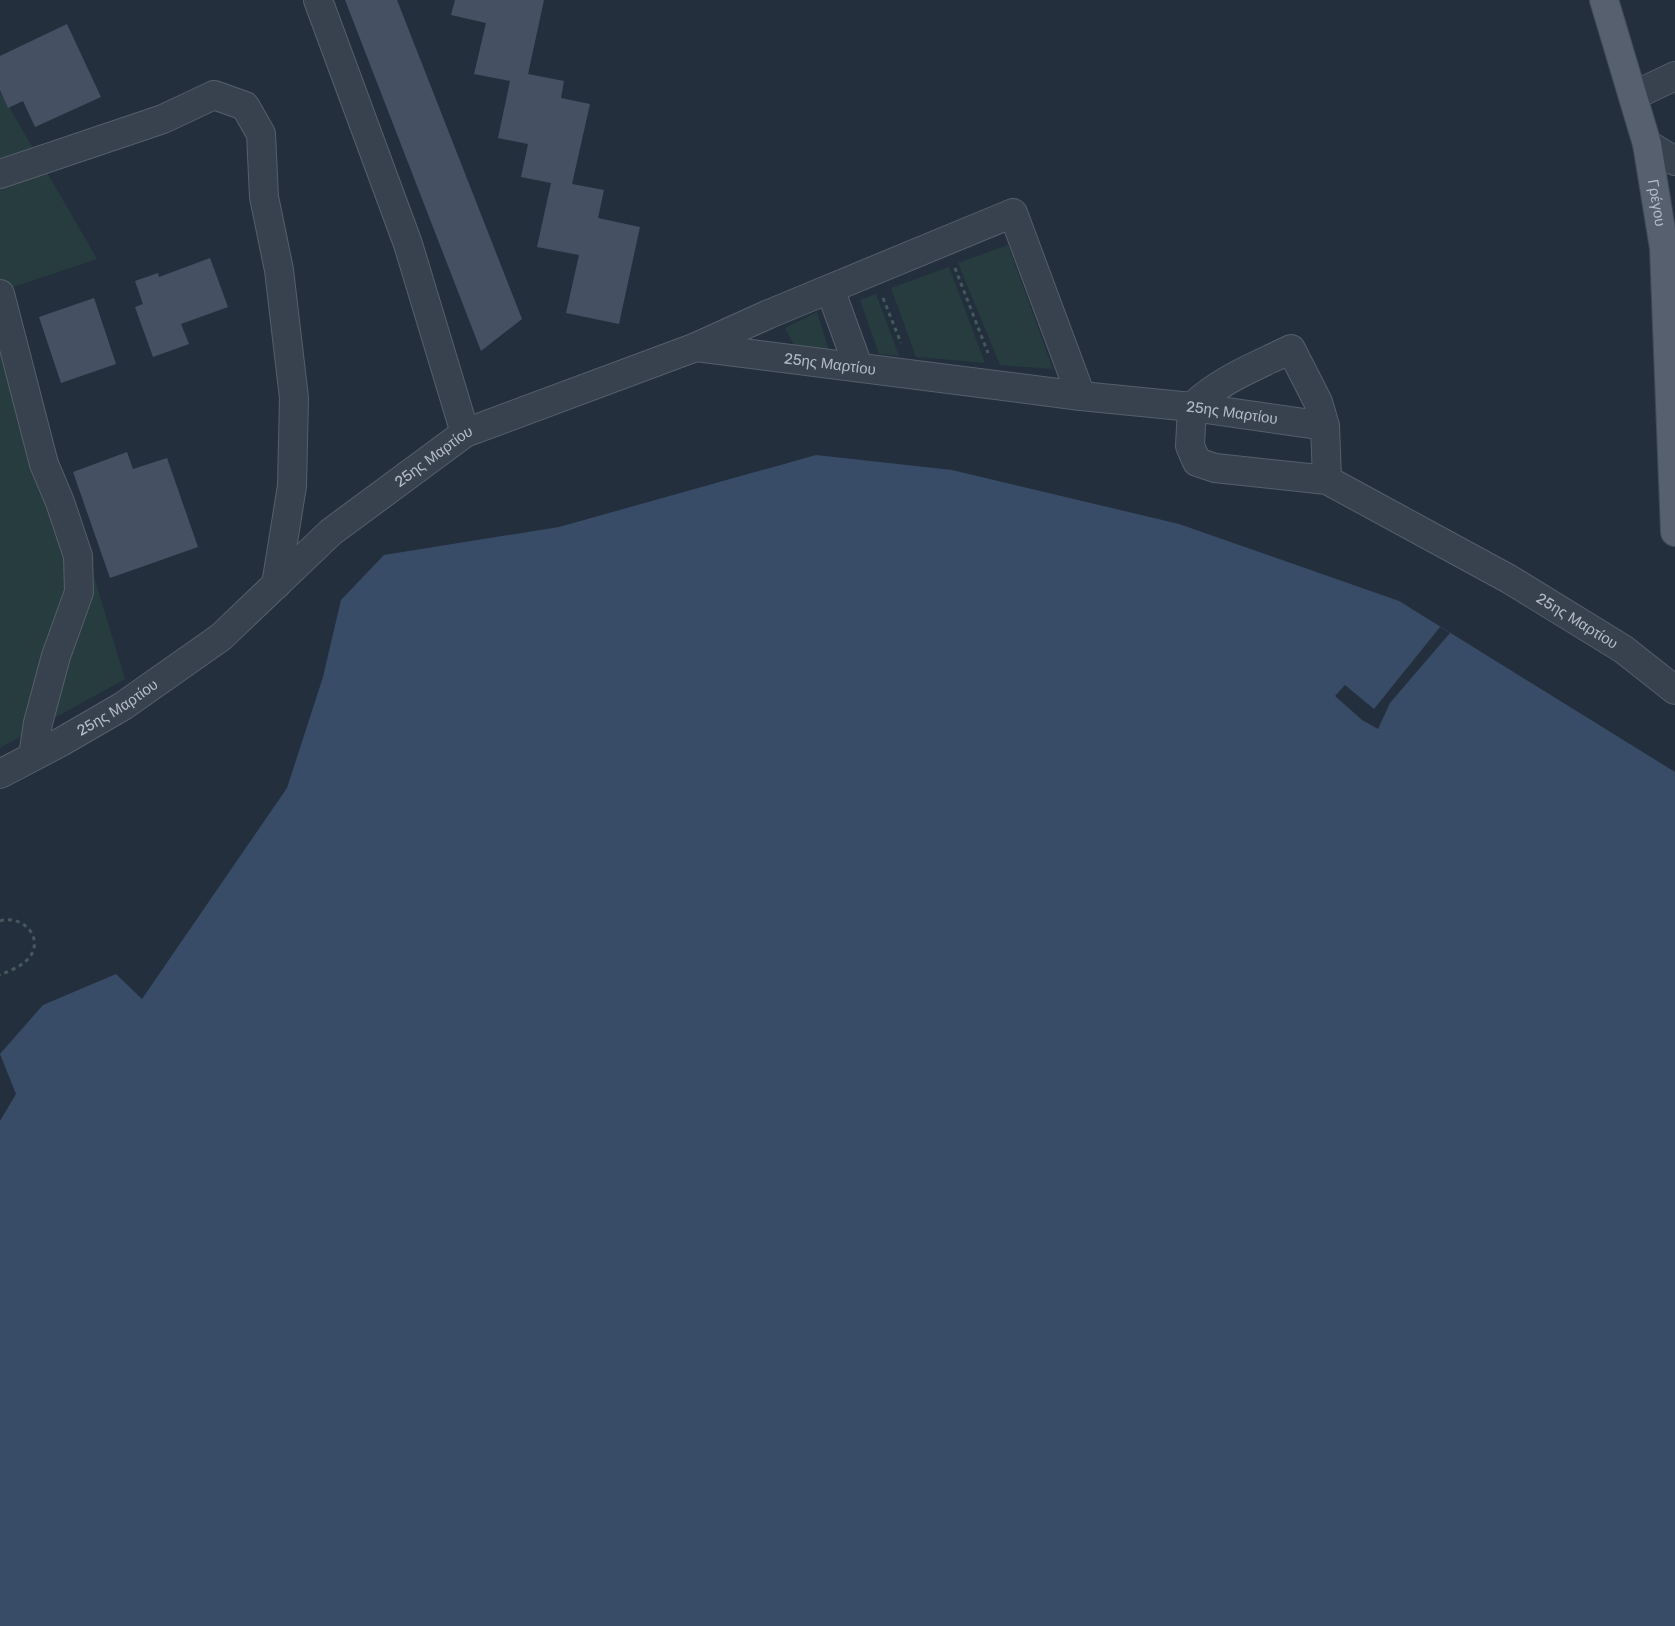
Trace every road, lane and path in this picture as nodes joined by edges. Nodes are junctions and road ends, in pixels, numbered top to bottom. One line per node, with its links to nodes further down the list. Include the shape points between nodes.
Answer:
1 (318, 0): 19 (street, via 408,244)
2 (1604, 0): 4 (main road, Γρέγου)
3 (1675, 76): 4 (street)
4 (1633, 96): 5 (main road, Γρέγου)
5 (1647, 144): 6 (street); 21 (main road, Γρέγου, via 1664,248)
6 (1675, 161)
7 (0, 174): 22 (street, via 163,119 214,95 244,106 261,134 264,197 279,270 294,398 292,486)
8 (945, 241): 9 (street); 15 (path); 16 (street, via 1013,213)
9 (872, 272): 10 (street); 14 (path)
10 (830, 290): 12 (street); 13 (street)
11 (0, 294): 24 (street, via 44,464 78,556 79,592 56,656 38,723)
12 (696, 347): 13 (street, 25ης Μαρτίου); 19 (street, 25ης Μαρτίου)
13 (858, 366): 14 (street, 25ης Μαρτίου)
14 (915, 375): 15 (street, 25ης Μαρτίου)
15 (1000, 386): 16 (street, 25ης Μαρτίου)
16 (1081, 396): 17 (street, 25ης Μαρτίου)
17 (1192, 407): 18 (street, 25ης Μαρτίου); 18 (street, via 1219,385 1292,349); 20 (street, via 1190,446 1197,462 1215,468)
18 (1326, 426): 20 (street)
19 (465, 433): 22 (street, 25ης Μαρτίου, via 331,532)
20 (1327, 480): 23 (street, 25ης Μαρτίου, via 1509,579 1623,649)
21 (1675, 532)
22 (276, 585): 24 (street, 25ης Μαρτίου, via 221,637 123,706)
23 (1675, 690)
24 (33, 756): 25 (street, 25ης Μαρτίου)
25 (0, 774)
26 (0, 921): 27 (path, via 13,919 24,924 32,933 34,942 28,960)
27 (0, 975)

